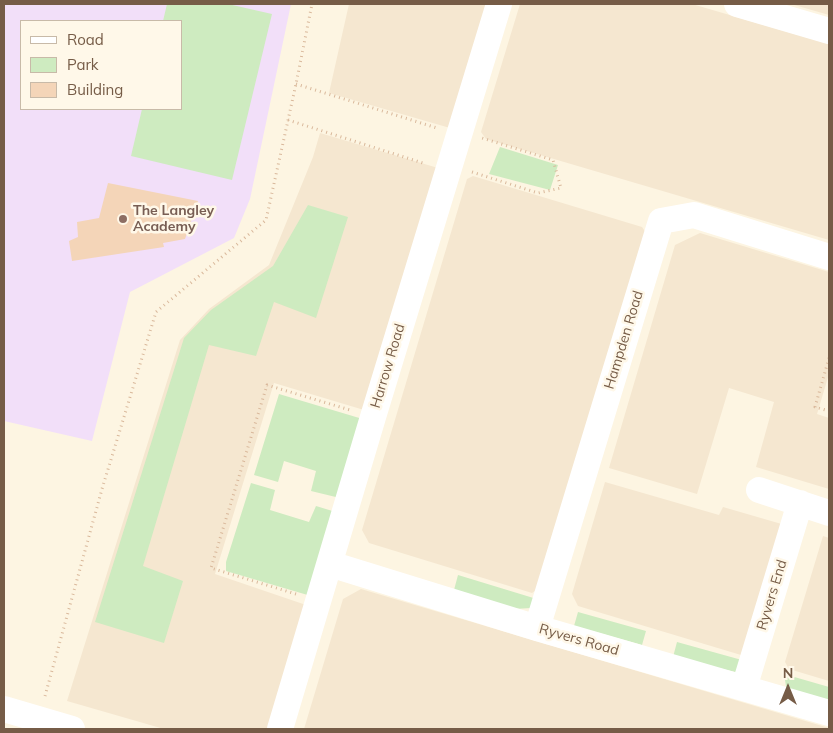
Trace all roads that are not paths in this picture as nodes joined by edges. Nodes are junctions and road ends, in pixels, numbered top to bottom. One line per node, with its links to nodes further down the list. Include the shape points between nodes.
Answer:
1 (499, 4): 8 (street, Harrow Road)
2 (737, 4): 3 (street)
3 (829, 31)
4 (829, 256): 9 (street, Hampden Road, via 694,215 661,221)
5 (759, 490): 6 (street)
6 (800, 503): 7 (street); 10 (street, Ryvers End)
7 (829, 513)
8 (330, 564): 9 (street, Ryvers Road); 14 (street, Harrow Road)
9 (537, 628): 10 (street, Ryvers Road)
10 (744, 688): 12 (street, Ryvers Road)
11 (4, 709): 13 (street)
12 (829, 713)
13 (72, 729)
14 (280, 729)

